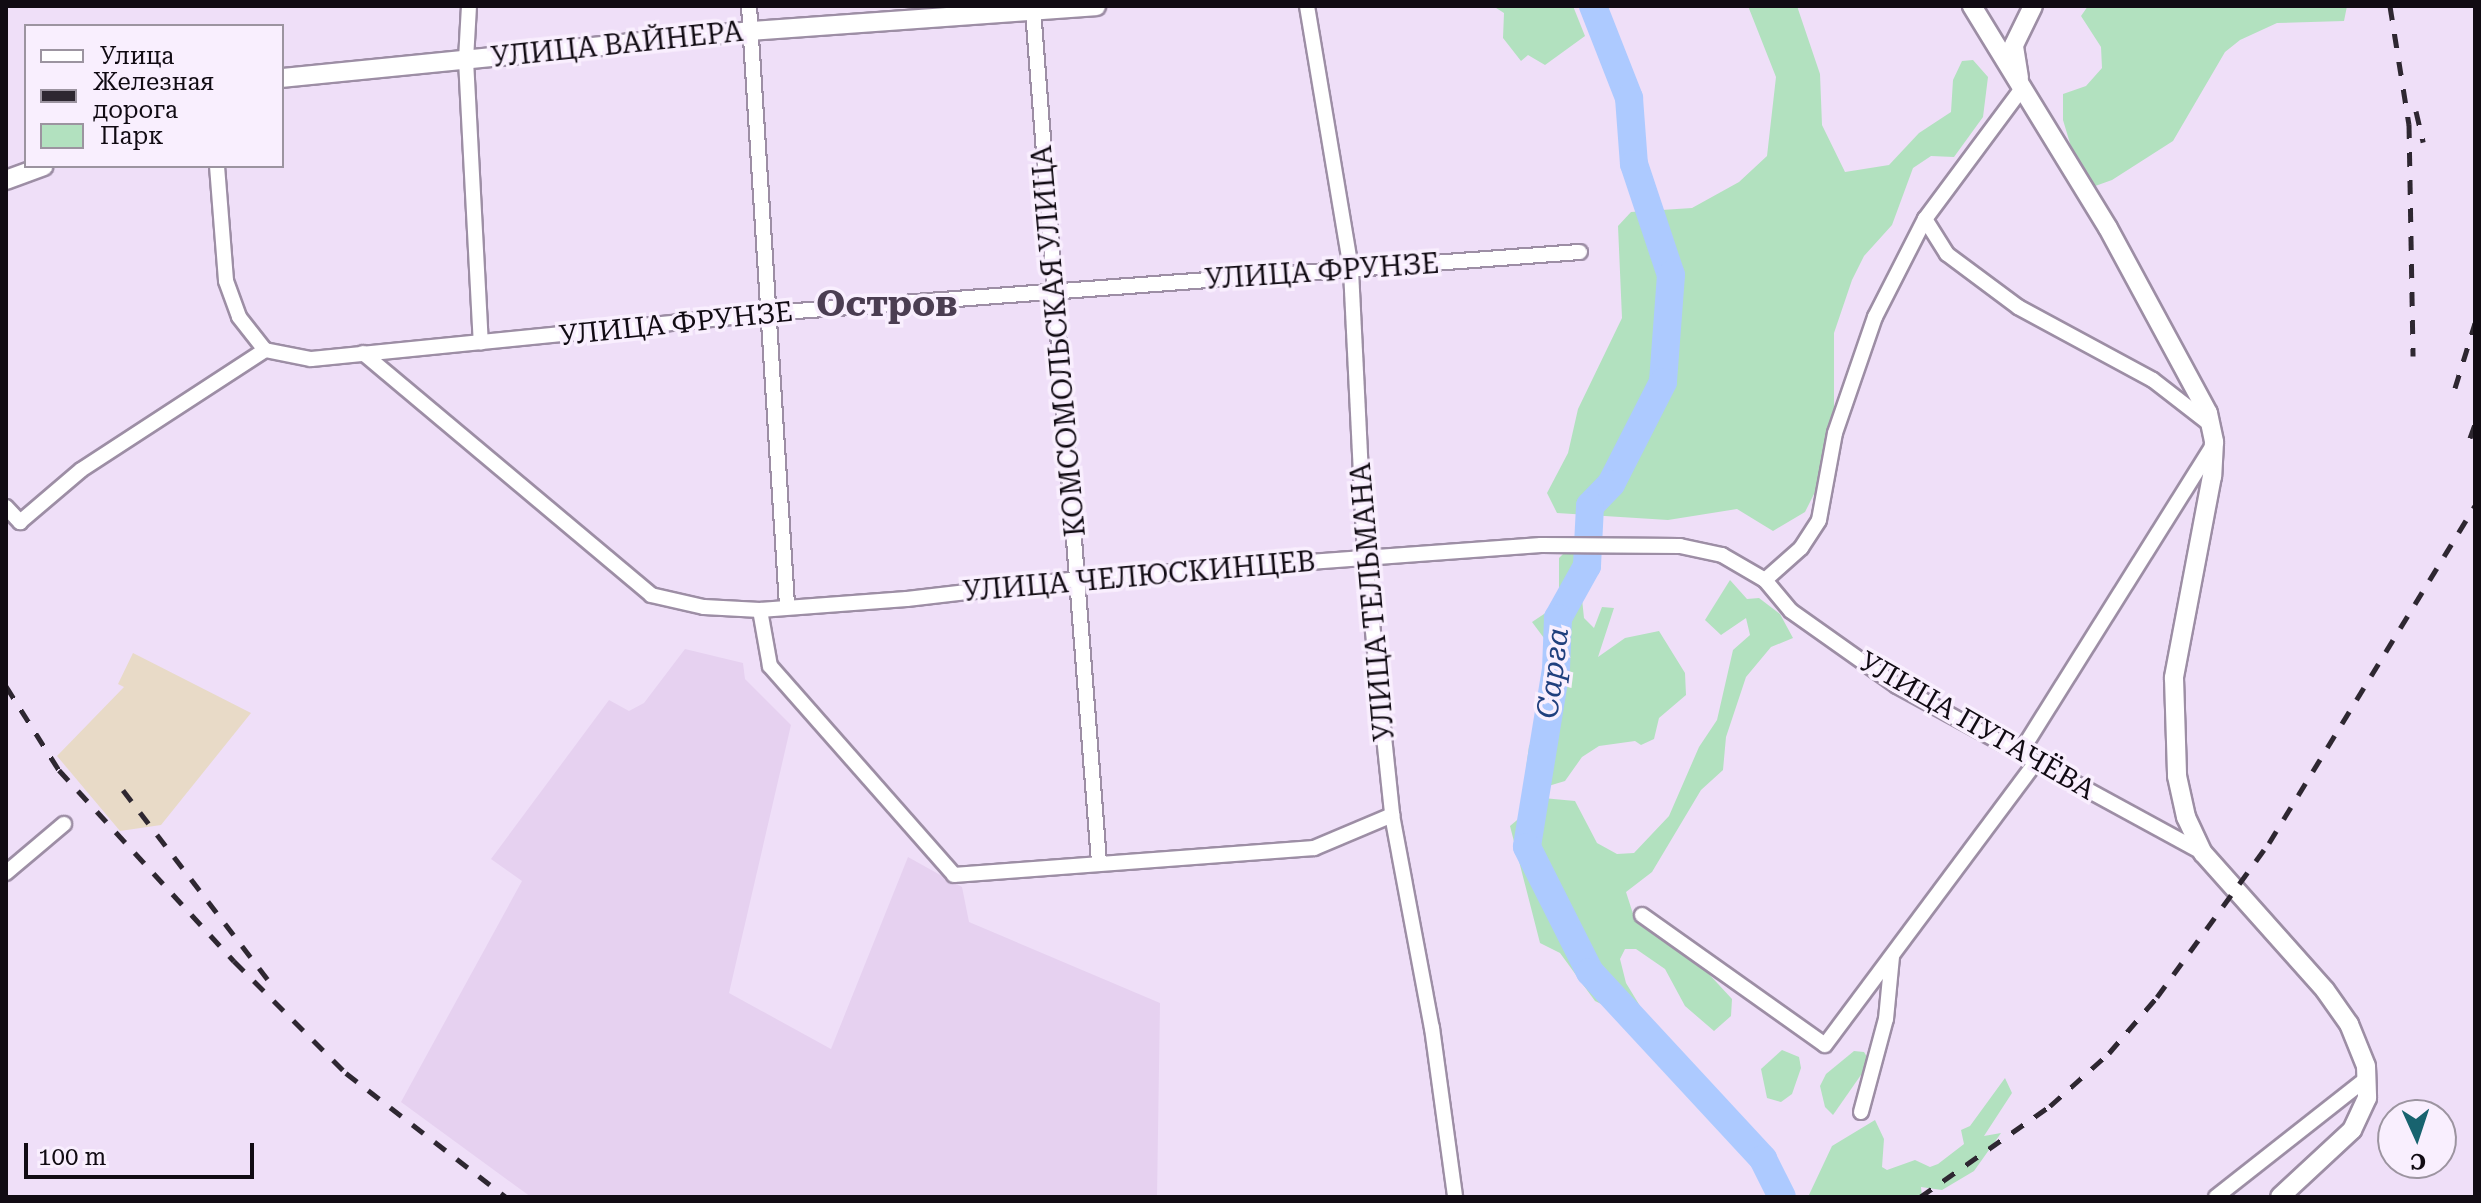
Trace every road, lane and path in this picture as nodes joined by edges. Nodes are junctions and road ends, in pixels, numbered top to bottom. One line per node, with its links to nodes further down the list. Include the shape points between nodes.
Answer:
1 (469, 6): 9 (street)
2 (749, 6): 8 (street)
3 (1096, 6): 7 (street, УЛИЦА ВАЙНЕРА)
4 (1307, 6): 17 (street, УЛИЦА ТЕЛЬМАНА)
5 (1972, 6): 11 (street)
6 (2033, 6): 11 (street, via 2014,45)
7 (1033, 10): 8 (street, УЛИЦА ВАЙНЕРА); 18 (street, КОМСОМОЛЬСКАЯ УЛИЦА)
8 (751, 31): 9 (street, УЛИЦА ВАЙНЕРА); 19 (street)
9 (466, 60): 10 (street, УЛИЦА ВАЙНЕРА); 20 (street)
10 (284, 78)
11 (2020, 91): 15 (street); 23 (street, via 2108,228)
12 (39, 168): 14 (street)
13 (217, 168): 21 (street, via 226,281 239,317)
14 (6, 180)
15 (1925, 219): 23 (street, via 1947,254 2018,307 2153,380); 27 (street, via 1875,317 1835,433 1819,520 1801,548)
16 (1580, 252): 17 (street, УЛИЦА ФРУНЗЕ)
17 (1351, 270): 18 (street, УЛИЦА ФРУНЗЕ); 25 (street, УЛИЦА ТЕЛЬМАНА)
18 (1054, 293): 19 (street, УЛИЦА ФРУНЗЕ); 26 (street, КОМСОМОЛЬСКАЯ УЛИЦА)
19 (770, 313): 20 (street, УЛИЦА ФРУНЗЕ); 28 (street)
20 (481, 343): 22 (street, УЛИЦА ФРУНЗЕ)
21 (265, 350): 22 (street, УЛИЦА ФРУНЗЕ, via 311,359); 24 (street, via 81,470 20,522)
22 (363, 353): 29 (street, УЛИЦА ЧЕЛЮСКИНЦЕВ, via 651,595 704,607)
23 (2212, 434): 30 (street); 34 (street, via 2174,678 2177,776 2186,817)
24 (6, 507)
25 (1365, 556): 26 (street, УЛИЦА ЧЕЛЮСКИНЦЕВ); 27 (street, УЛИЦА ЧЕЛЮСКИНЦЕВ, via 1561,544 1680,546 1722,555); 32 (street, УЛИЦА ТЕЛЬМАНА)
26 (1078, 579): 28 (street, УЛИЦА ЧЕЛЮСКИНЦЕВ, via 907,599); 35 (street, КОМСОМОЛЬСКАЯ УЛИЦА)
27 (1765, 580): 30 (street, УЛИЦА ПУГАЧЁВА, via 1791,611 1897,686)
28 (787, 605): 29 (street, УЛИЦА ЧЕЛЮСКИНЦЕВ)
29 (760, 610): 35 (street, via 770,666 954,875)
30 (2020, 753): 31 (street, УЛИЦА ПУГАЧЁВА)
31 (2036, 762): 34 (street, УЛИЦА ПУГАЧЁВА); 38 (street)
32 (1392, 815): 35 (street, via 1314,848); 42 (street, УЛИЦА ТЕЛЬМАНА, via 1432,1028)
33 (64, 824): 36 (street)
34 (2203, 853): 39 (street, via 2325,990 2349,1024)
35 (1099, 862)
36 (6, 873)
37 (1642, 915): 38 (street, via 1825,1045)
38 (1892, 957): 40 (street, via 1886,1019)
39 (2366, 1079): 41 (street, via 2367,1098 2352,1130); 43 (street)
40 (1861, 1112)
41 (2286, 1195)
42 (1455, 1197)
43 (2216, 1197)

